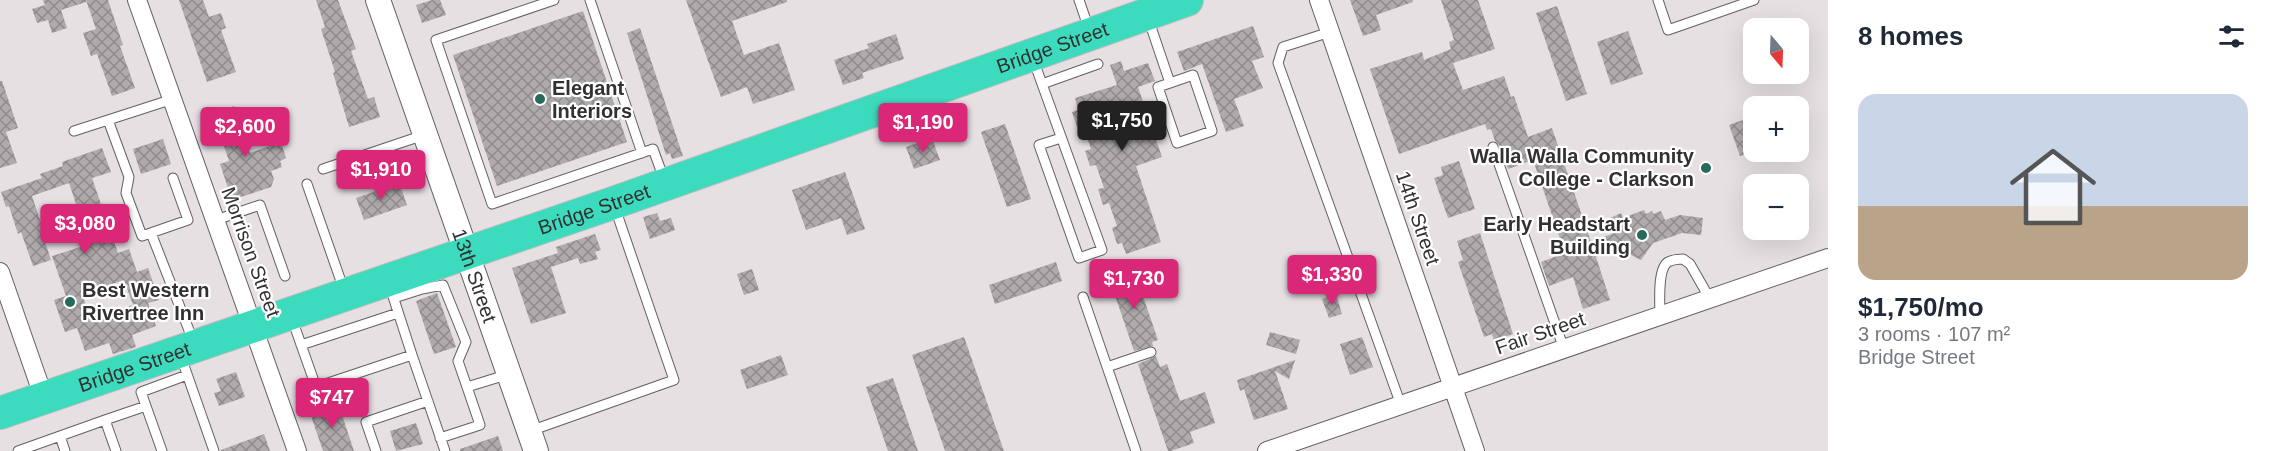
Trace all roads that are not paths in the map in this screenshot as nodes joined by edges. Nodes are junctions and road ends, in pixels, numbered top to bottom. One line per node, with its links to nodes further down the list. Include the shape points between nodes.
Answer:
1 (137, 0): 17 (street, Morrison Street)
2 (378, 0): 20 (main road, 13th Street)
3 (554, 0): 23 (lane, via 436,40 492,204)
4 (590, 0): 23 (lane)
5 (1079, 0): 12 (lane)
6 (1187, 0): 10 (highway, Bridge Street)
7 (1319, 0): 11 (street, 14th Street)
8 (1658, 0): 9 (lane, via 1668,30)
9 (1754, 0)
10 (1146, 13): 12 (highway, Bridge Street); 15 (lane)
11 (1330, 32): 51 (street, 14th Street); 54 (lane, via 1283,47 1278,63)
12 (1090, 33): 13 (highway, Bridge Street)
13 (1032, 54): 16 (lane); 27 (highway, Bridge Street)
14 (1098, 64): 16 (lane)
15 (1170, 83): 15 (lane, via 1158,87 1177,143 1212,131 1193,75)
16 (1042, 84): 21 (lane)
17 (173, 99): 18 (lane); 29 (street, Morrison Street)
18 (108, 120): 19 (lane); 30 (lane, via 129,177 126,193 142,236)
19 (75, 131)
20 (424, 135): 24 (lane); 31 (main road, 13th Street)
21 (1061, 138): 21 (lane, via 1102,250 1080,258 1039,145)
22 (1493, 147): 44 (lane)
23 (642, 153): 27 (lane, via 653,149)
24 (323, 169)
25 (173, 178): 30 (lane, via 188,220)
26 (307, 184): 36 (lane)
27 (665, 184): 28 (highway, Bridge Street)
28 (614, 203): 31 (highway, Bridge Street); 60 (lane, via 674,380)
29 (216, 219): 34 (lane, via 260,205); 42 (street, Morrison Street)
30 (151, 233): 47 (lane)
31 (466, 254): 35 (highway, Bridge Street); 49 (main road, 13th Street)
32 (1828, 258): 38 (street, Fair Street)
33 (0, 272): 52 (street)
34 (285, 276)
35 (391, 289): 36 (highway, Bridge Street); 39 (lane); 50 (lane, via 443,285 466,342 458,361)
36 (346, 295): 40 (highway, Bridge Street)
37 (1083, 297): 48 (lane)
38 (1710, 299): 41 (street, Fair Street); 41 (lane, via 1689,264 1683,259 1669,261 1660,280)
39 (398, 313): 43 (lane); 46 (lane)
40 (290, 314): 42 (highway, Bridge Street); 43 (lane)
41 (1660, 316): 44 (street, Fair Street)
42 (254, 327): 47 (highway, Bridge Street); 66 (street, Morrison Street)
43 (301, 345): 46 (lane, via 316,387)
44 (1564, 349): 51 (street, Fair Street)
45 (1151, 352): 48 (lane)
46 (412, 354): 53 (lane)
47 (187, 358): 52 (highway, Bridge Street); 55 (lane, via 141,392); 65 (lane)
48 (1107, 367): 69 (lane)
49 (509, 374): 50 (lane); 60 (main road, 13th Street)
50 (467, 387): 59 (lane, via 480,425)
51 (1452, 387): 54 (street, Fair Street); 71 (street, 14th Street)
52 (44, 398): 56 (highway, Bridge Street)
53 (428, 401): 59 (lane); 67 (lane, via 366,422)
54 (1401, 405): 70 (street, Fair Street)
55 (146, 406): 57 (lane); 64 (lane)
56 (0, 413)
57 (105, 420): 58 (lane); 63 (lane)
58 (60, 436): 61 (lane); 62 (lane)
59 (440, 438): 68 (lane)
60 (532, 441)
61 (19, 451)
62 (65, 451)
63 (116, 451)
64 (162, 451)
65 (214, 451)
66 (297, 451)
67 (376, 451)
68 (445, 451)
69 (1136, 451)
70 (1267, 451)
71 (1475, 451)

